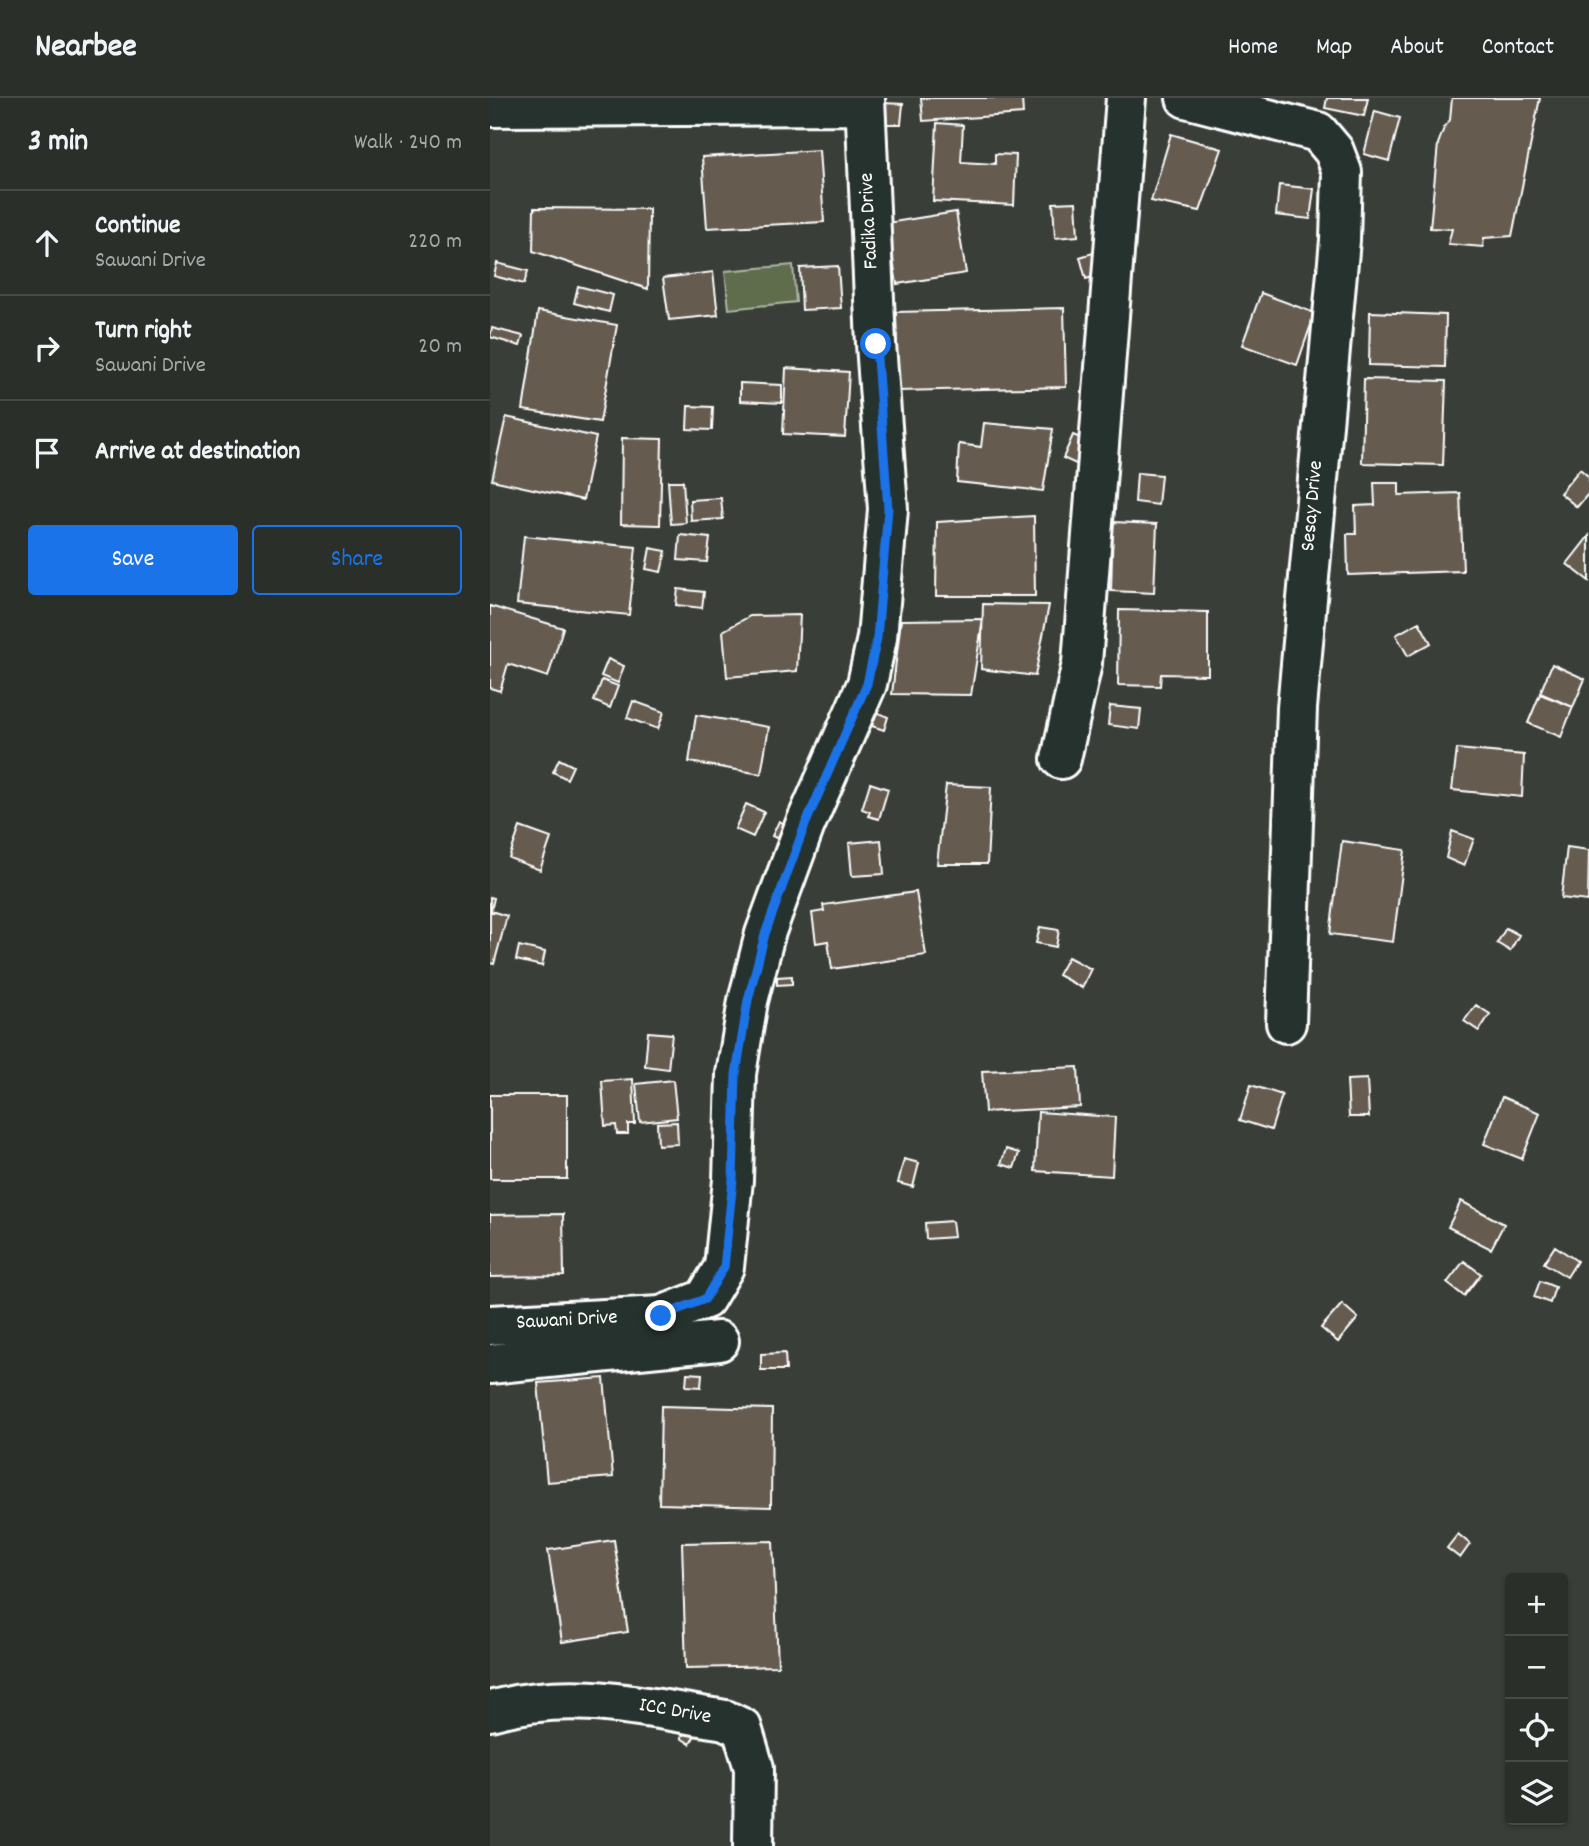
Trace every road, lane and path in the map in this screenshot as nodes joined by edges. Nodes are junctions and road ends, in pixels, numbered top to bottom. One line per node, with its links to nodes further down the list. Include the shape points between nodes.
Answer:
1 (1126, 98): 6 (street, via 1082,663)
2 (1186, 98): 7 (street, Sesay Drive, via 1318,132 1334,151 1342,172 1340,240 1297,708)
3 (865, 101): 4 (street); 5 (street, Fadika Drive)
4 (490, 107)
5 (876, 344): 8 (street, Sawani Drive, via 888,509 877,638 867,684 805,825 765,934 748,1000 736,1074 733,1180 724,1267 705,1299 661,1316)
6 (1061, 759)
7 (1286, 1023)
8 (490, 1325)
9 (719, 1341): 10 (street)
10 (490, 1364)
11 (490, 1711): 12 (street, ICC Drive, via 523,1702 596,1699 725,1720 742,1728 754,1768)
12 (753, 1846)

